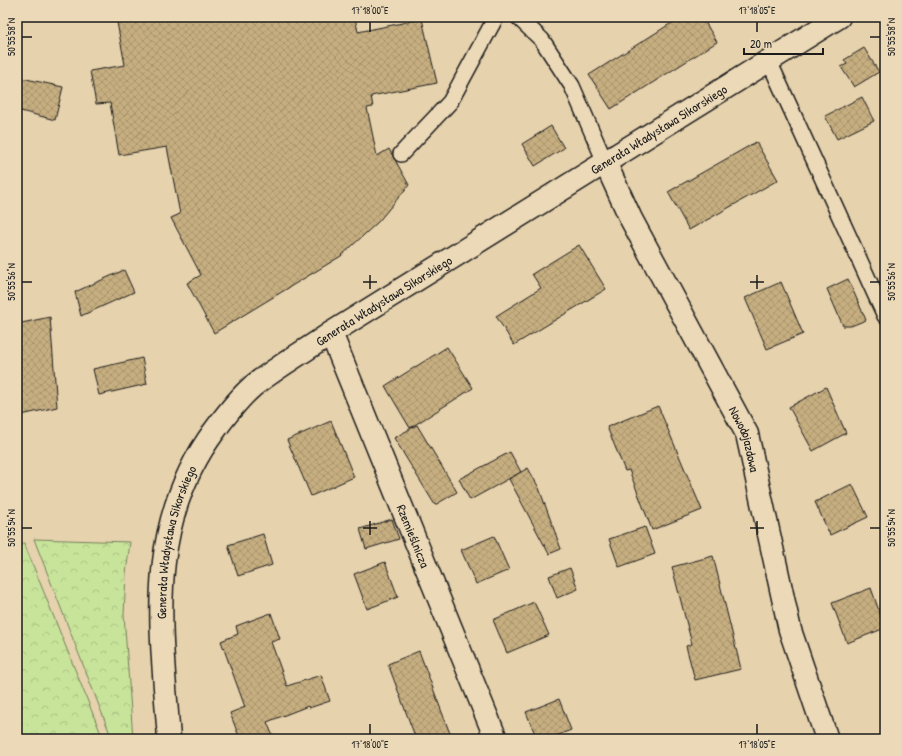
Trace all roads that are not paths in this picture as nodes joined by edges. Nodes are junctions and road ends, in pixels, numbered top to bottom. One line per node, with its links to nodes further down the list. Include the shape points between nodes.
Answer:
1 (496, 17): 5 (lane, via 450,102)
2 (518, 17): 6 (lane, via 542,40 572,86)
3 (839, 17): 4 (street, Generała Władysława Sikorskiego)
4 (769, 61): 6 (street, Generała Władysława Sikorskiego); 7 (lane)
5 (401, 154)
6 (605, 162): 8 (street, Generała Władysława Sikorskiego); 11 (street, Nowodojazdowa, via 631,219 747,434 790,630)
7 (885, 316)
8 (331, 333): 9 (street, Generała Władysława Sikorskiego, via 253,387 225,417 201,449 179,496 164,554 160,592); 10 (street, Rzemieślnicza)
9 (169, 739)
10 (496, 739)
11 (827, 739)

